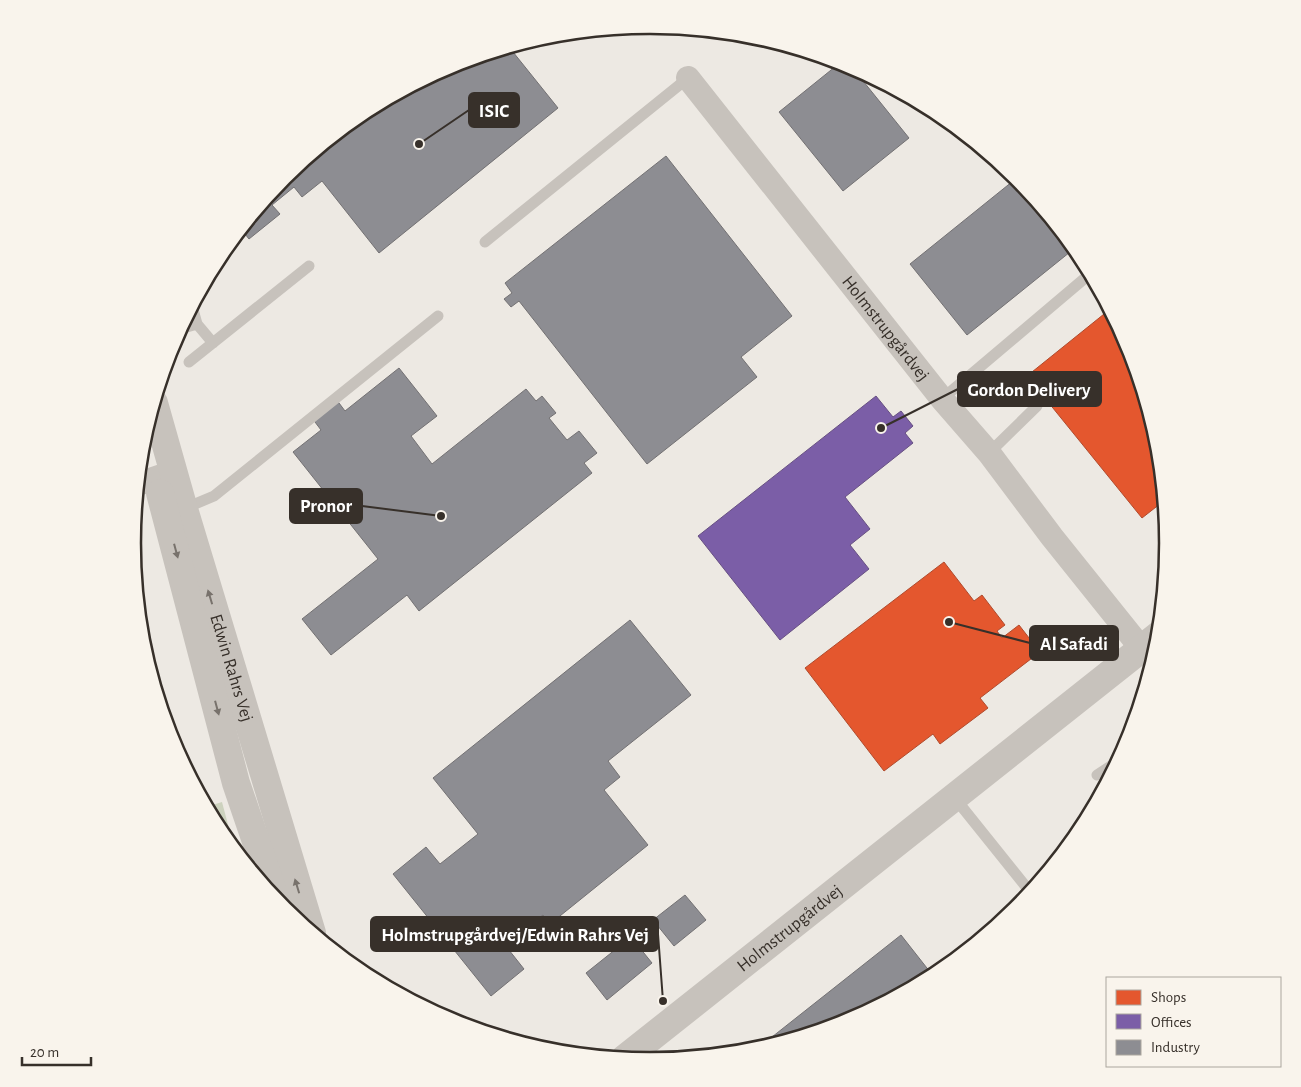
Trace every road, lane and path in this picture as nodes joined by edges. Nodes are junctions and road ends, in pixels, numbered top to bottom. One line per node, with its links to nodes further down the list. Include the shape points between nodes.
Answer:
1 (688, 78): 2 (lane); 11 (street, Holmstrupgårdvej)
2 (485, 242)
3 (309, 266): 9 (lane)
4 (1085, 278): 11 (lane)
5 (195, 315): 7 (lane)
6 (438, 316): 17 (lane, via 214,496)
7 (197, 324): 8 (lane); 9 (lane)
8 (189, 326)
9 (212, 343): 10 (lane)
10 (188, 362)
11 (942, 399): 14 (street, Holmstrupgårdvej)
12 (1037, 406): 14 (lane)
13 (155, 427): 16 (street, Edwin Rahrs Vej)
14 (989, 453): 18 (street, Holmstrupgårdvej, via 1052,538)
15 (149, 454): 16 (street, Edwin Rahrs Vej)
16 (156, 478): 17 (street, Edwin Rahrs Vej)
17 (175, 512): 22 (street, Edwin Rahrs Vej, one-way to 22, via 236,783); 24 (street, Edwin Rahrs Vej, one-way to 17)
18 (1151, 641): 21 (street, Holmstrupgårdvej)
19 (1109, 767): 20 (lane)
20 (1097, 775)
21 (954, 797): 23 (lane); 25 (street, Holmstrupgårdvej)
22 (270, 884)
23 (1027, 888)
24 (308, 921)
25 (632, 1052)

